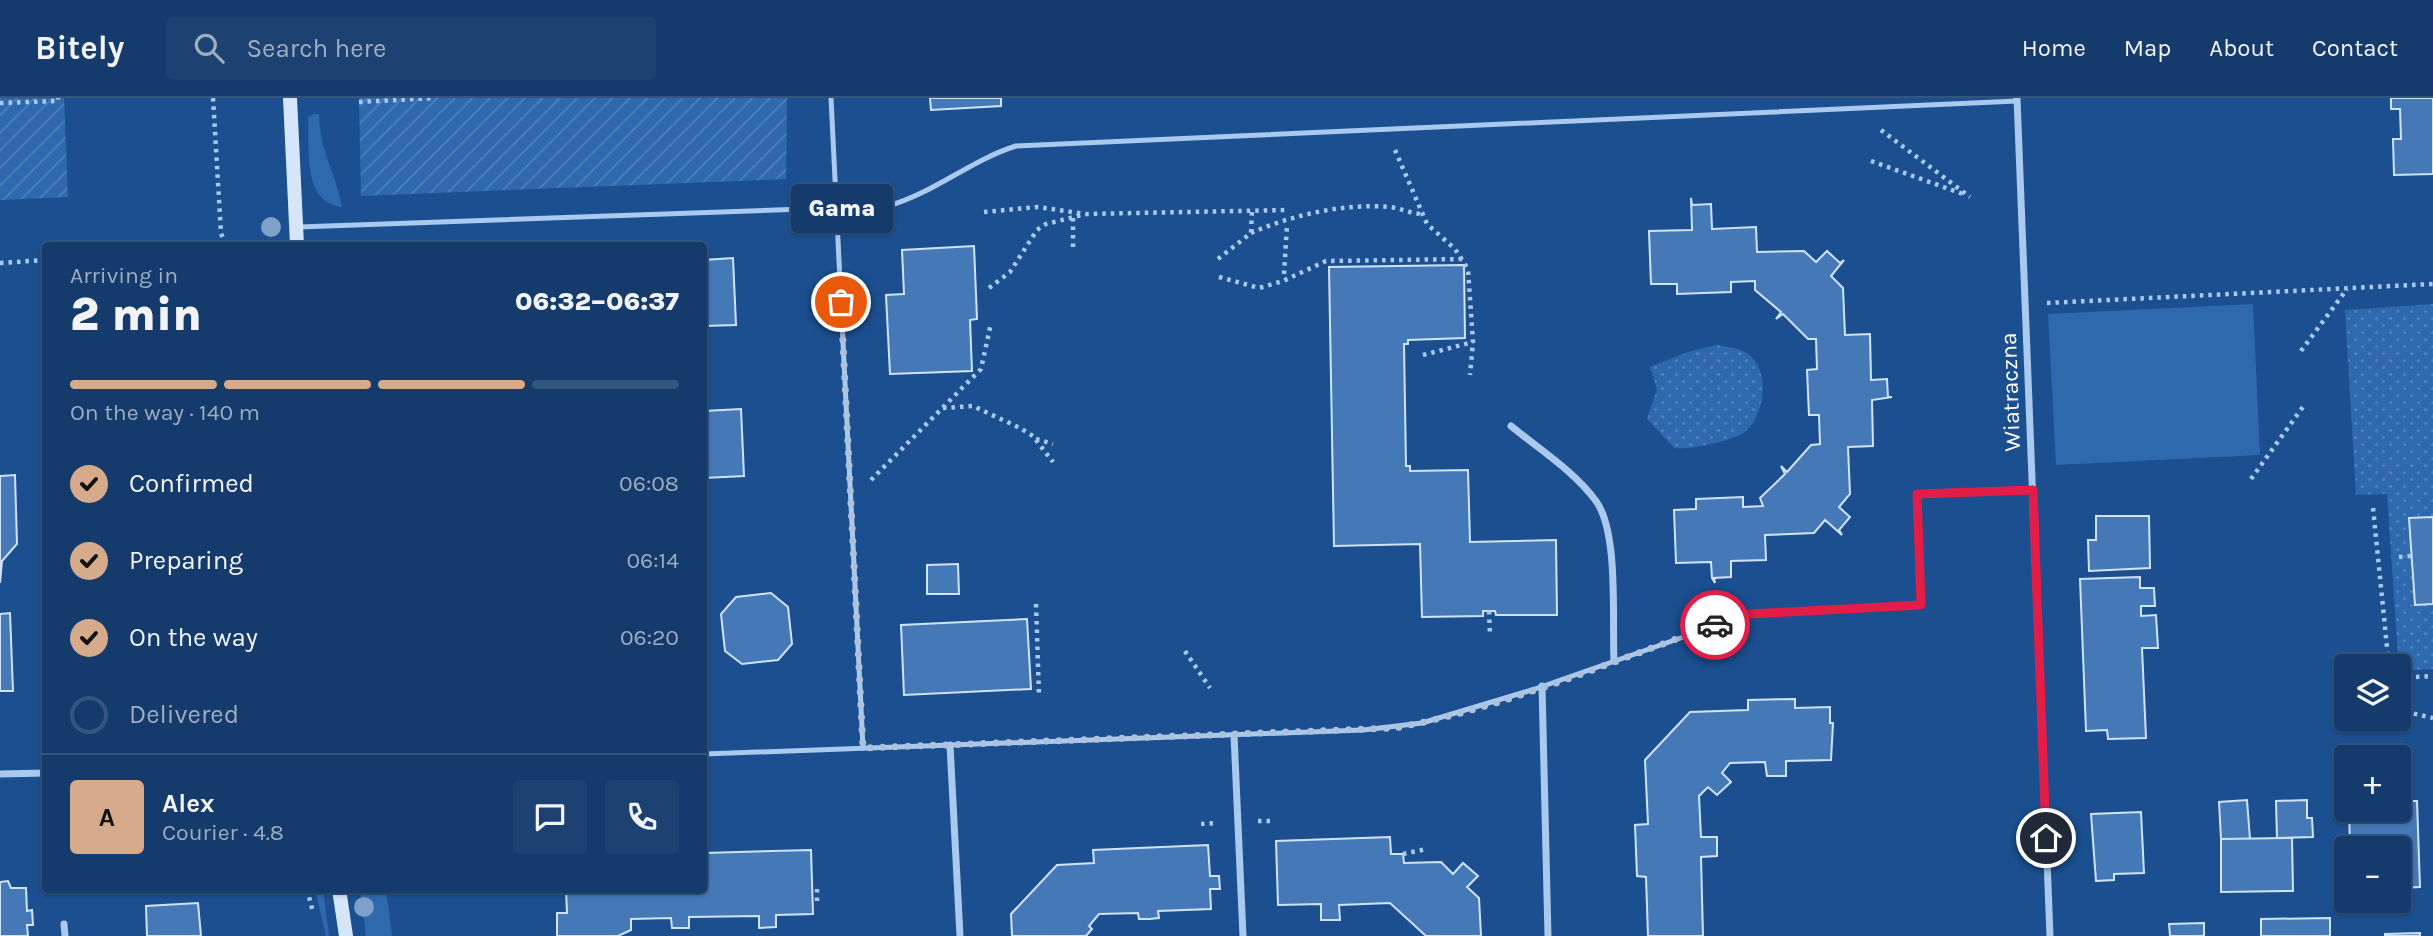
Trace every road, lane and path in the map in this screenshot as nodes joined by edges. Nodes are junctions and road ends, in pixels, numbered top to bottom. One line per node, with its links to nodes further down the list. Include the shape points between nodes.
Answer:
1 (58, 98): 8 (path)
2 (214, 98): 22 (path)
3 (289, 98): 20 (street)
4 (434, 98): 7 (path)
5 (831, 98): 12 (lane)
6 (2017, 100): 10 (lane); 47 (street, Wiatraczna)
7 (359, 102)
8 (0, 103)
9 (1871, 122): 11 (path, via 1970,197)
10 (1387, 130): 12 (lane, via 1016,146 910,200 888,206); 17 (path)
11 (1871, 161)
12 (836, 208): 20 (lane); 48 (lane)
13 (1251, 210): 14 (path); 16 (path); 21 (path)
14 (1287, 210)
15 (984, 212): 16 (path, via 1038,207)
16 (1086, 214): 18 (path)
17 (1421, 214): 21 (path, via 1392,207 1356,209 1287,217); 25 (path)
18 (1073, 218): 24 (path); 32 (path, via 1037,229 1010,272)
19 (1287, 225): 29 (path)
20 (296, 227): 23 (street)
21 (1251, 233): 26 (path)
22 (224, 242)
23 (296, 242)
24 (1073, 252)
25 (1464, 258): 30 (path, via 1326,261 1259,288); 36 (path)
26 (1219, 259)
27 (42, 260): 28 (path)
28 (0, 263)
29 (1284, 274)
30 (1219, 277)
31 (2433, 284): 33 (path)
32 (989, 288)
33 (2348, 288): 34 (path, via 2052,304); 37 (path)
34 (2039, 300)
35 (991, 323): 41 (path, via 981,369)
36 (1473, 342): 38 (path); 39 (path)
37 (2301, 351)
38 (1423, 355)
39 (1470, 375)
40 (2305, 404): 46 (path)
41 (943, 408): 43 (path, via 974,406); 48 (path)
42 (1511, 426): 57 (street, via 1578,481 1606,520)
43 (1035, 439): 44 (path); 45 (path)
44 (1053, 444)
45 (1054, 462)
46 (2251, 479)
47 (2033, 490): 57 (lane, via 1917,494 1921,605 1749,614); 82 (street, Wiatraczna)
48 (851, 501): 67 (lane)
49 (2374, 508): 56 (path)
50 (2411, 556): 51 (path)
51 (2399, 557)
52 (1036, 604): 62 (path)
53 (1489, 611): 54 (path)
54 (1490, 635)
55 (1185, 651): 61 (path)
56 (2388, 654)
57 (1614, 661): 60 (lane)
58 (2433, 676): 59 (path)
59 (2411, 677)
60 (1542, 686): 65 (lane, via 1395,728); 81 (street)
61 (1210, 688)
62 (1039, 695)
63 (2411, 713): 64 (path)
64 (2433, 718)
65 (1234, 735): 66 (lane); 80 (street)
66 (950, 745): 67 (lane); 79 (street)
67 (863, 748): 68 (lane)
68 (707, 754)
69 (42, 773): 70 (street)
70 (0, 774)
71 (1427, 849): 72 (path)
72 (1403, 854)
73 (817, 889): 75 (path)
74 (340, 893): 78 (street)
75 (817, 906)
76 (64, 924): 77 (street)
77 (65, 936)
78 (346, 936)
79 (960, 936)
80 (1243, 936)
81 (1548, 936)
82 (2050, 936)

